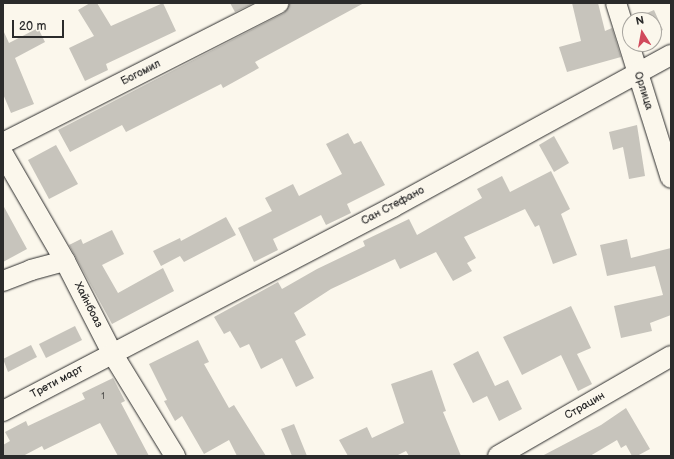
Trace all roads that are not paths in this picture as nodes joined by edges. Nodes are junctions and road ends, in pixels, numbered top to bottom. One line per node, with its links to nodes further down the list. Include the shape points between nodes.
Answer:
1 (279, 3): 5 (street, Богомил)
2 (616, 3): 4 (street, Орлица)
3 (671, 55): 4 (street, Сан Стефано)
4 (637, 73): 7 (street, Орлица); 10 (street, Сан Стефано, via 393,207)
5 (3, 143)
6 (3, 154): 8 (street, Хайнбоаз)
7 (671, 178)
8 (66, 262): 9 (street, via 30,270); 10 (street, Хайнбоаз)
9 (3, 281)
10 (112, 353): 12 (street, Трети март); 13 (street, Хайнбоаз)
11 (671, 356): 14 (street, Страцин)
12 (3, 411)
13 (174, 456)
14 (498, 456)

